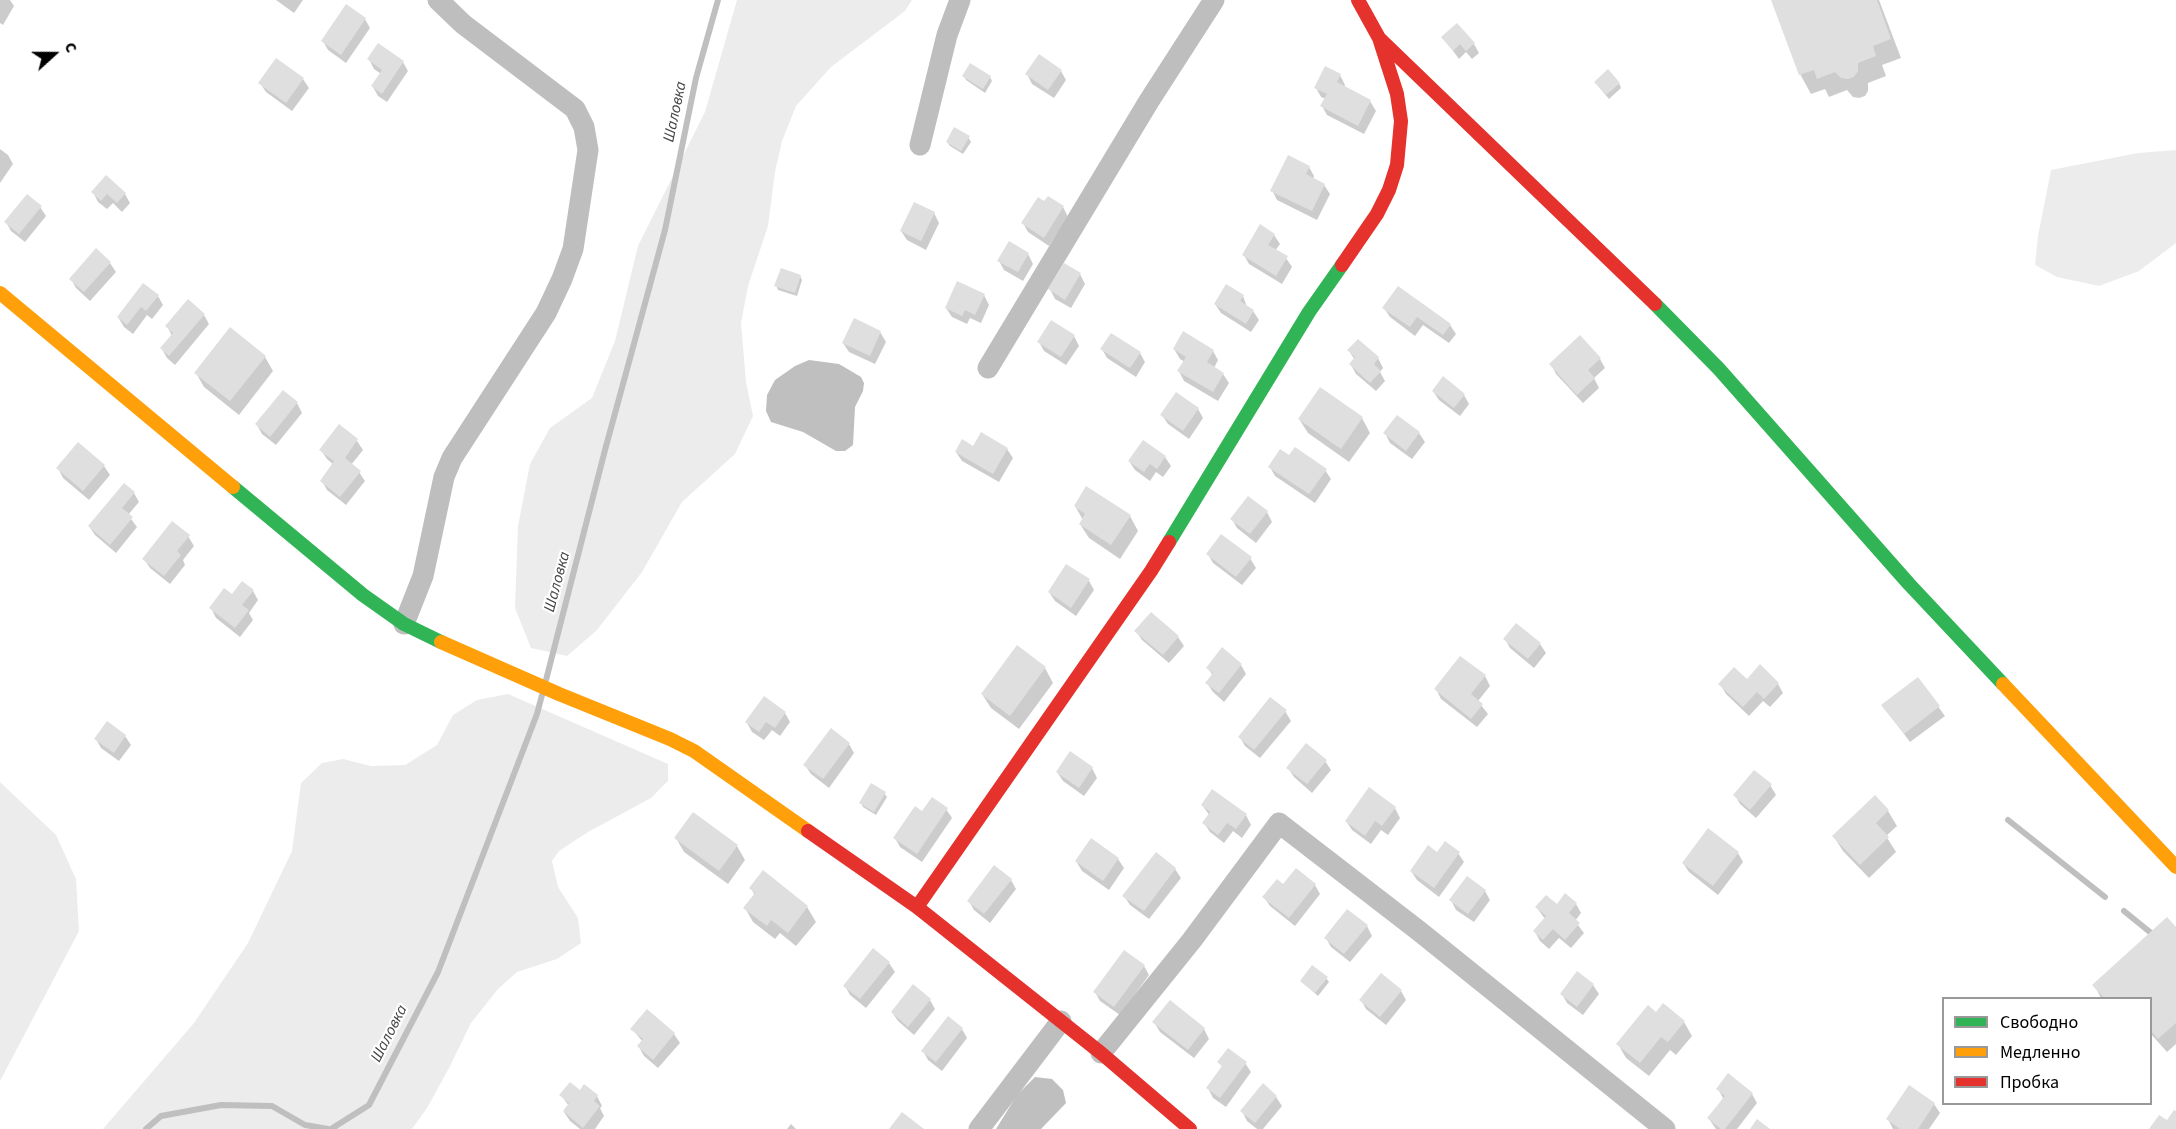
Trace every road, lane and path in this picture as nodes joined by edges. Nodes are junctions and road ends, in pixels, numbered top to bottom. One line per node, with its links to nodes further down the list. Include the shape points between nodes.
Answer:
1 (438, 0): 9 (street, via 463,24 575,109 584,127 588,150 573,249 562,279 546,313 452,458 444,477 423,576)
2 (960, 0): 6 (street, via 947,35)
3 (1214, 0): 8 (street)
4 (1358, 0): 5 (street)
5 (1379, 38): 10 (street, via 1719,369 1909,584); 11 (street, via 1397,94 1401,121 1397,165 1377,214 1309,312 1151,571)
6 (920, 145)
7 (0, 293): 9 (street, via 363,595)
8 (988, 368)
9 (404, 624): 11 (street, via 694,751)
10 (2176, 867)
11 (917, 907): 12 (street)
12 (1060, 1021): 13 (street); 14 (street)
13 (1101, 1053): 15 (street); 16 (street, via 1279,823)
14 (979, 1129)
15 (1190, 1129)
16 (1665, 1129)

